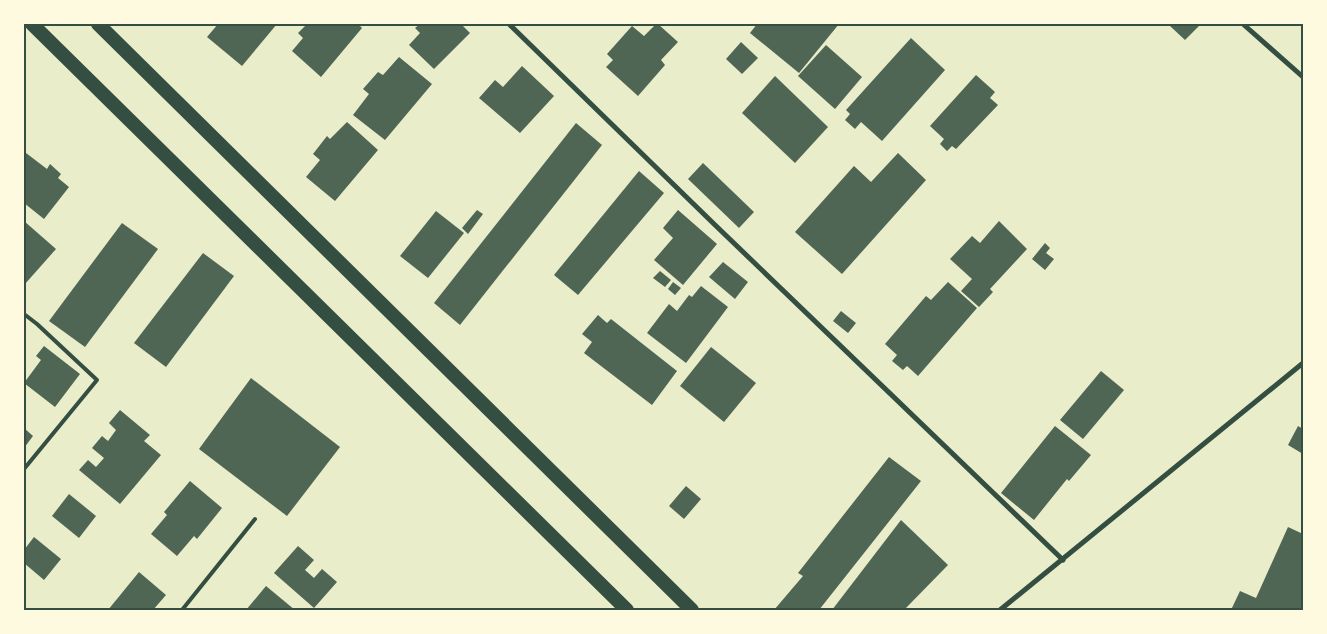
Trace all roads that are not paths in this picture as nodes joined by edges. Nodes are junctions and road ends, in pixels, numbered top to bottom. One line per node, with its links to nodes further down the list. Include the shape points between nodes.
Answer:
1 (32, 24): 12 (highway)
2 (98, 24): 13 (highway)
3 (509, 24): 10 (street)
4 (1242, 24): 5 (street)
5 (1303, 77)
6 (24, 314): 8 (lane, via 97,380)
7 (1303, 363): 10 (street)
8 (24, 468)
9 (255, 519): 11 (lane)
10 (1063, 560): 14 (street)
11 (182, 610)
12 (627, 610)
13 (692, 610)
14 (1000, 610)

